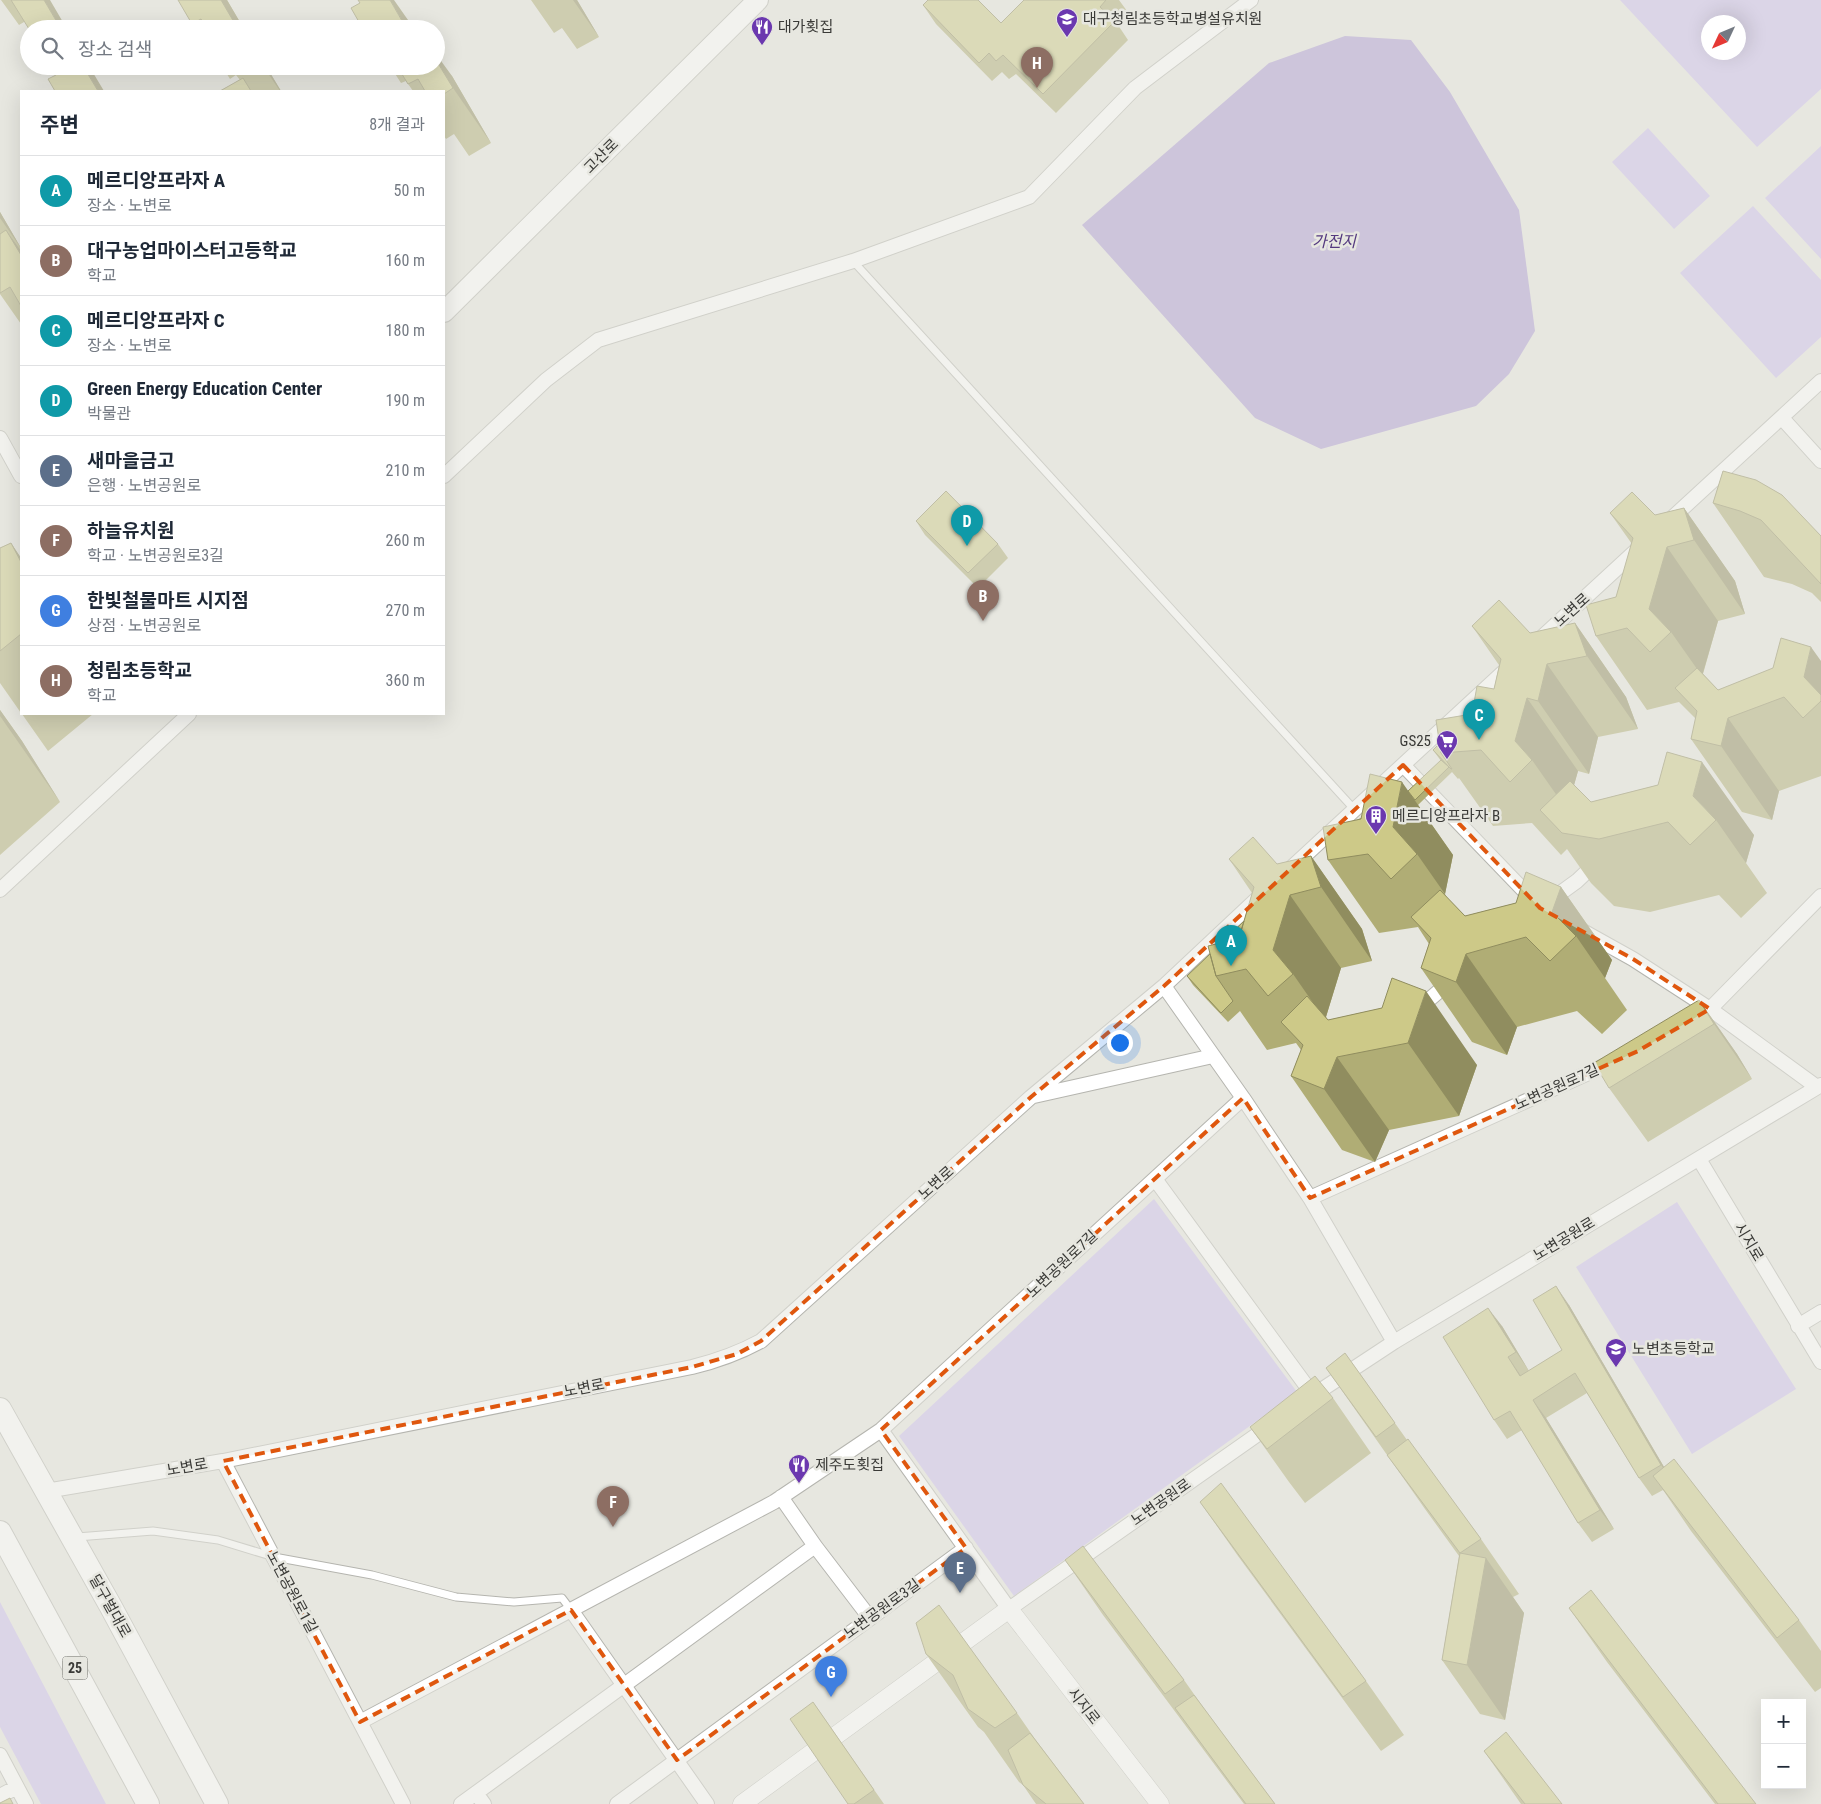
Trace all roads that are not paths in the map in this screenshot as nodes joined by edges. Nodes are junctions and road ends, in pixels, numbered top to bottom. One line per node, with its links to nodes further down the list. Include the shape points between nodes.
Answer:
1 (758, 0): 4 (main road, 고산로)
2 (1251, 0): 3 (street, via 1135,88 1029,197)
3 (853, 261): 10 (street, via 598,340 546,380); 13 (lane)
4 (445, 311)
5 (1821, 381): 6 (street, 노변로)
6 (1782, 418): 8 (street); 12 (street, 노변로)
7 (0, 438): 9 (street)
8 (1821, 461)
9 (20, 474)
10 (445, 475)
11 (188, 715): 15 (street)
12 (1403, 765): 13 (street, 노변로); 17 (street, 노변공원로)
13 (1354, 809): 19 (street, 노변로)
14 (1609, 852): 17 (street, via 1577,881)
15 (0, 890)
16 (1821, 896): 21 (street)
17 (1536, 910): 21 (street, 노변공원로, via 1561,919 1633,959)
18 (1460, 972): 20 (street)
19 (1164, 986): 24 (street); 26 (street, 노변로)
20 (1424, 1004)
21 (1710, 1009): 22 (street); 25 (street, 노변공원로)
22 (1678, 1028)
23 (1629, 1055): 30 (street, 노변공원로7길)
24 (1214, 1056): 26 (street, 노변로); 27 (street)
25 (1819, 1086): 28 (street, 노변공원로)
26 (1031, 1097): 40 (street, 노변로, via 761,1341 738,1354 692,1367)
27 (1243, 1098): 29 (street, 노변공원로7길); 30 (street)
28 (1699, 1159): 32 (street, 시지로); 33 (street, 노변공원로)
29 (1154, 1179): 35 (street); 39 (street, 노변공원로7길)
30 (1310, 1198): 33 (street)
31 (1821, 1312): 32 (street)
32 (1798, 1326): 34 (street, 시지로)
33 (1394, 1342): 35 (street, 노변공원로)
34 (1821, 1362)
35 (1313, 1395): 36 (street, 노변공원로)
36 (1297, 1406)
37 (0, 1409): 41 (main road, 달구벌대로)
38 (1281, 1418): 48 (street, 노변공원로)
39 (881, 1430): 42 (street); 46 (street)
40 (223, 1461): 41 (street, 노변로); 47 (street, 노변공원로1길)
41 (46, 1492): 44 (main road, 달구벌대로)
42 (782, 1498): 45 (street); 49 (street)
43 (0, 1532): 59 (main road, 25)
44 (71, 1537): 47 (lane, via 153,1531 218,1540); 60 (main road, 달구벌대로)
45 (815, 1546): 50 (street); 51 (street)
46 (966, 1548): 48 (street); 50 (street, 노변공원로3길)
47 (274, 1557): 49 (lane, via 372,1575 456,1597 514,1602 562,1598); 52 (street, 노변공원로1길)
48 (1009, 1609): 65 (street, 노변공원로); 66 (street, 시지로)
49 (571, 1610): 51 (street); 52 (street)
50 (870, 1618): 54 (street, 노변공원로3길)
51 (624, 1686): 54 (street); 57 (street)
52 (360, 1722): 61 (street, 노변공원로1길)
53 (0, 1755): 55 (street)
54 (677, 1760): 63 (street, 노변공원로3길); 64 (street)
55 (17, 1787): 56 (street); 58 (street)
56 (0, 1796)
57 (480, 1799): 62 (street)
58 (26, 1804)
59 (148, 1804)
60 (218, 1804)
61 (403, 1804)
62 (461, 1804)
63 (617, 1804)
64 (707, 1804)
65 (742, 1804)
66 (1160, 1804)

